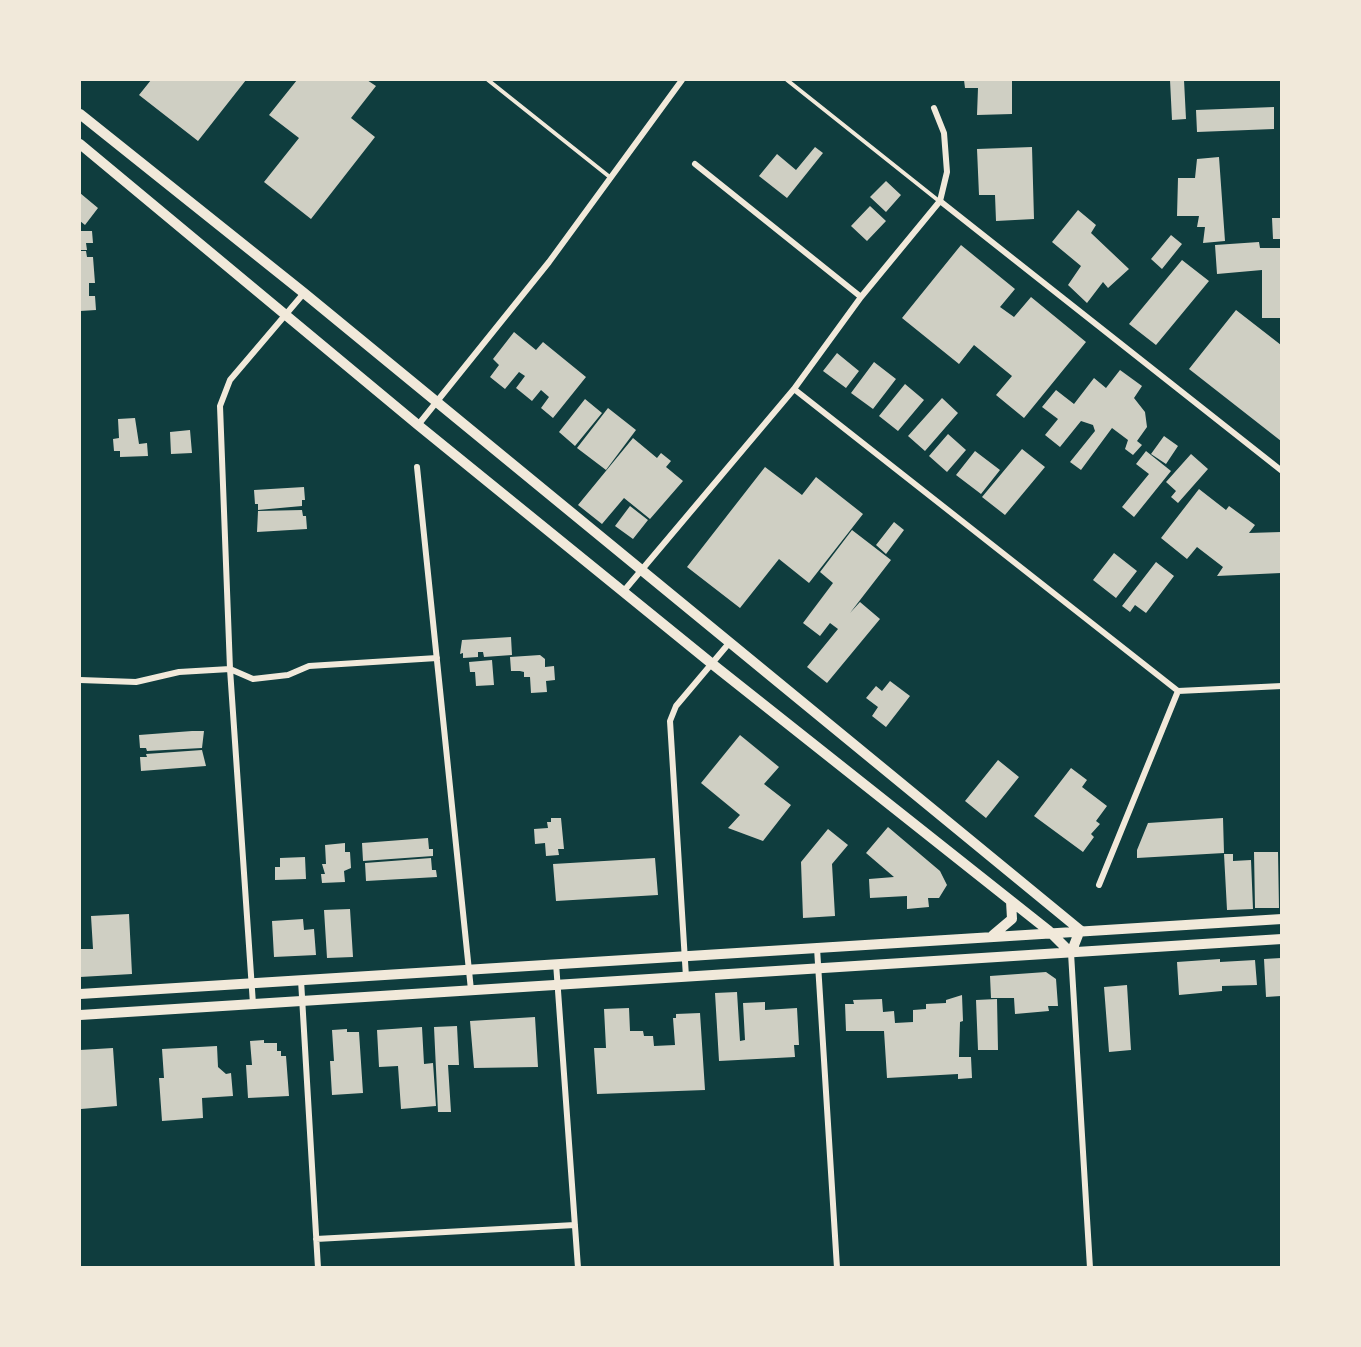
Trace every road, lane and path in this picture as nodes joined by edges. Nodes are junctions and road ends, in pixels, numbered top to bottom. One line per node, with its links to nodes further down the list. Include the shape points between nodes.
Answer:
1 (488, 80): 8 (lane)
2 (682, 80): 8 (street)
3 (787, 80): 9 (lane)
4 (934, 108): 9 (street, via 944,133 946,162)
5 (80, 114): 10 (main road)
6 (80, 144): 12 (main road)
7 (695, 164): 11 (street)
8 (611, 178): 14 (street)
9 (940, 201): 11 (street); 17 (street)
10 (304, 293): 12 (street); 14 (main road)
11 (861, 297): 13 (street)
12 (285, 316): 15 (main road); 23 (street, via 230,380 220,406)
13 (794, 389): 18 (street); 26 (street)
14 (437, 403): 15 (street); 18 (main road)
15 (418, 425): 19 (main road)
16 (417, 467): 21 (street)
17 (1281, 471)
18 (641, 570): 19 (street); 20 (main road)
19 (622, 592): 22 (main road)
20 (730, 642): 22 (street); 30 (main road)
21 (437, 658): 23 (street, via 309,666 288,675 253,679); 39 (street)
22 (711, 663): 28 (main road); 36 (street, via 676,706 670,721)
23 (230, 669): 24 (street, via 179,672 136,682); 42 (street)
24 (80, 680)
25 (1281, 686): 26 (street)
26 (1178, 692): 27 (street)
27 (1099, 885)
28 (1011, 901): 31 (main road); 32 (main road, via 1012,919)
29 (1281, 919): 30 (main road)
30 (1080, 930): 31 (main road); 35 (main road)
31 (1049, 931): 32 (main road); 35 (main road)
32 (993, 935): 34 (main road)
33 (1281, 939): 35 (main road)
34 (817, 947): 36 (main road); 38 (street)
35 (1071, 953): 38 (main road); 54 (street)
36 (684, 955): 37 (main road); 40 (street)
37 (556, 963): 39 (main road); 43 (street)
38 (818, 968): 40 (main road); 53 (street)
39 (470, 969): 41 (main road); 44 (street)
40 (686, 977): 43 (main road)
41 (301, 980): 42 (main road); 46 (street)
42 (252, 983): 45 (main road); 47 (street)
43 (558, 984): 44 (main road); 49 (street)
44 (471, 990): 46 (main road)
45 (80, 994)
46 (303, 1000): 47 (main road); 50 (street)
47 (253, 1004): 48 (main road)
48 (80, 1015)
49 (575, 1225): 50 (street); 52 (street)
50 (316, 1239): 51 (street)
51 (318, 1268)
52 (578, 1268)
53 (837, 1268)
54 (1090, 1268)

